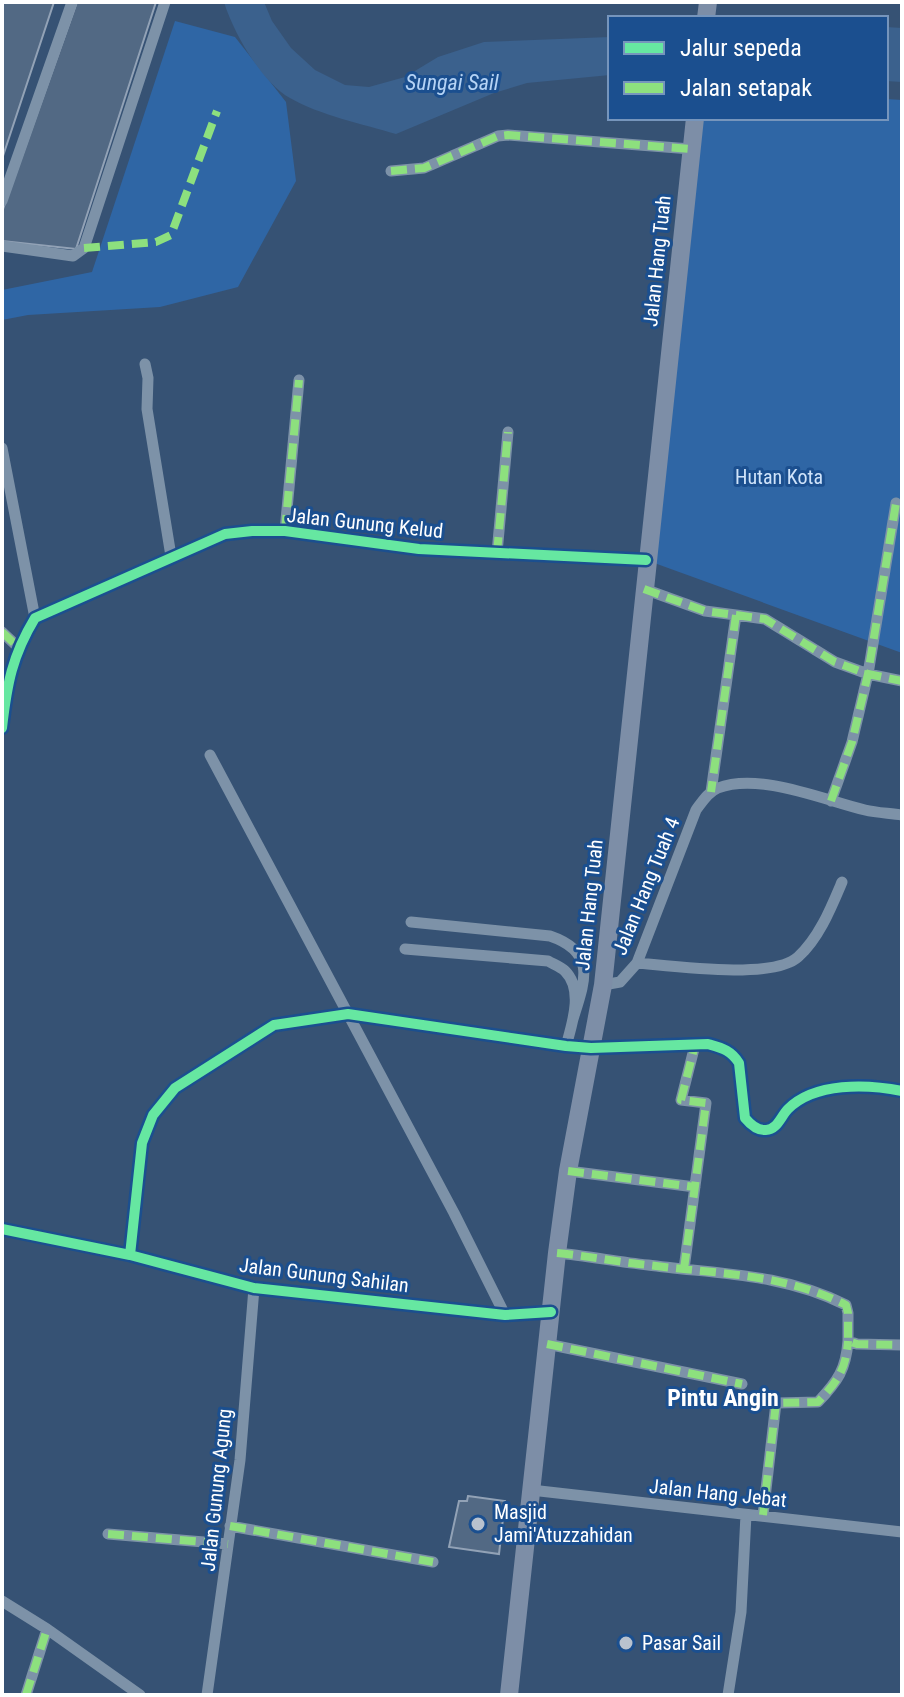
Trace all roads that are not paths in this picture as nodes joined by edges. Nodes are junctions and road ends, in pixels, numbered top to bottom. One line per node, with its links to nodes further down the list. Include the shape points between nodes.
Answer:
1 (72, 2): 6 (street)
2 (165, 2): 7 (street, via 84,248 73,256)
3 (695, 120): 4 (main road, Jalan Hang Tuah)
4 (691, 149): 5 (street, via 508,135 424,168); 16 (main road, Jalan Hang Tuah)
5 (391, 171)
6 (2, 201)
7 (2, 246)
8 (145, 364): 15 (street, via 147,409)
9 (299, 380): 13 (street)
10 (508, 432): 14 (street)
11 (2, 448): 19 (street)
12 (896, 503): 22 (street)
13 (285, 531): 14 (street, Jalan Gunung Kelud, via 419,549); 15 (street, Jalan Gunung Kelud, via 225,534)
14 (497, 553): 16 (street, Jalan Gunung Kelud)
15 (171, 556): 19 (street, Jalan Gunung Kelud)
16 (646, 560): 17 (main road, Jalan Hang Tuah)
17 (644, 589): 18 (street, via 705,611); 33 (main road, Jalan Hang Tuah)
18 (736, 615): 22 (street, via 765,619 835,662); 26 (street)
19 (35, 618): 21 (street)
20 (2, 632): 21 (street)
21 (18, 647): 24 (street)
22 (868, 674): 23 (street); 27 (street)
23 (902, 681)
24 (2, 728)
25 (210, 755): 34 (street)
26 (711, 792): 27 (street, via 733,785 772,785); 32 (street, Jalan Hang Tuah 4, via 696,810)
27 (831, 801): 28 (street)
28 (902, 815)
29 (842, 882): 32 (street, via 823,924 799,956 779,968)
30 (411, 922): 35 (street, via 568,942 586,972)
31 (405, 949): 35 (street, via 548,961 566,971 575,992)
32 (637, 963): 33 (street, Jalan Hang Tuah 4, via 620,982)
33 (603, 985): 38 (main road, Jalan Hang Tuah)
34 (348, 1014): 37 (street); 44 (street, via 274,1025 175,1088 153,1115 142,1143); 48 (street)
35 (573, 1019): 37 (street)
36 (695, 1045): 38 (street); 39 (street, via 708,1044 734,1055 745,1118 766,1131 788,1108 818,1092 862,1087); 41 (street, via 681,1100 706,1103)
37 (566, 1046): 38 (street)
38 (591, 1048): 40 (main road, Jalan Hang Tuah)
39 (902, 1091)
40 (568, 1171): 41 (street); 43 (main road, Jalan Hang Tuah)
41 (695, 1187): 45 (street)
42 (2, 1229): 44 (street, Jalan Gunung Sahilan)
43 (557, 1253): 45 (street); 47 (main road, Jalan Hang Tuah)
44 (130, 1255): 46 (street, Jalan Gunung Sahilan)
45 (684, 1269): 49 (street, via 817,1290 846,1305)
46 (254, 1288): 48 (street, Jalan Gunung Sahilan); 56 (street, Jalan Gunung Agung)
47 (551, 1312): 48 (street, Jalan Gunung Sahilan); 50 (main road, Jalan Hang Tuah)
48 (505, 1315)
49 (848, 1341): 51 (street); 55 (street, via 846,1364 818,1402 776,1403)
50 (547, 1344): 52 (street); 53 (main road, Jalan Hang Tuah)
51 (902, 1345)
52 (742, 1384)
53 (531, 1490): 54 (street, Jalan Hang Jebat); 66 (main road, Jalan Hang Tuah)
54 (746, 1515): 55 (street, Jalan Hang Jebat); 67 (street, via 741,1612)
55 (763, 1515): 57 (street, Jalan Hang Jebat)
56 (230, 1526): 59 (street, Jalan Gunung Agung); 60 (street)
57 (902, 1532)
58 (108, 1534): 59 (street)
59 (228, 1544): 65 (street, Jalan Gunung Agung)
60 (433, 1562)
61 (4, 1606): 62 (street)
62 (47, 1629): 63 (street); 64 (street)
63 (26, 1695)
64 (140, 1695)
65 (207, 1695)
66 (509, 1695)
67 (728, 1695)

